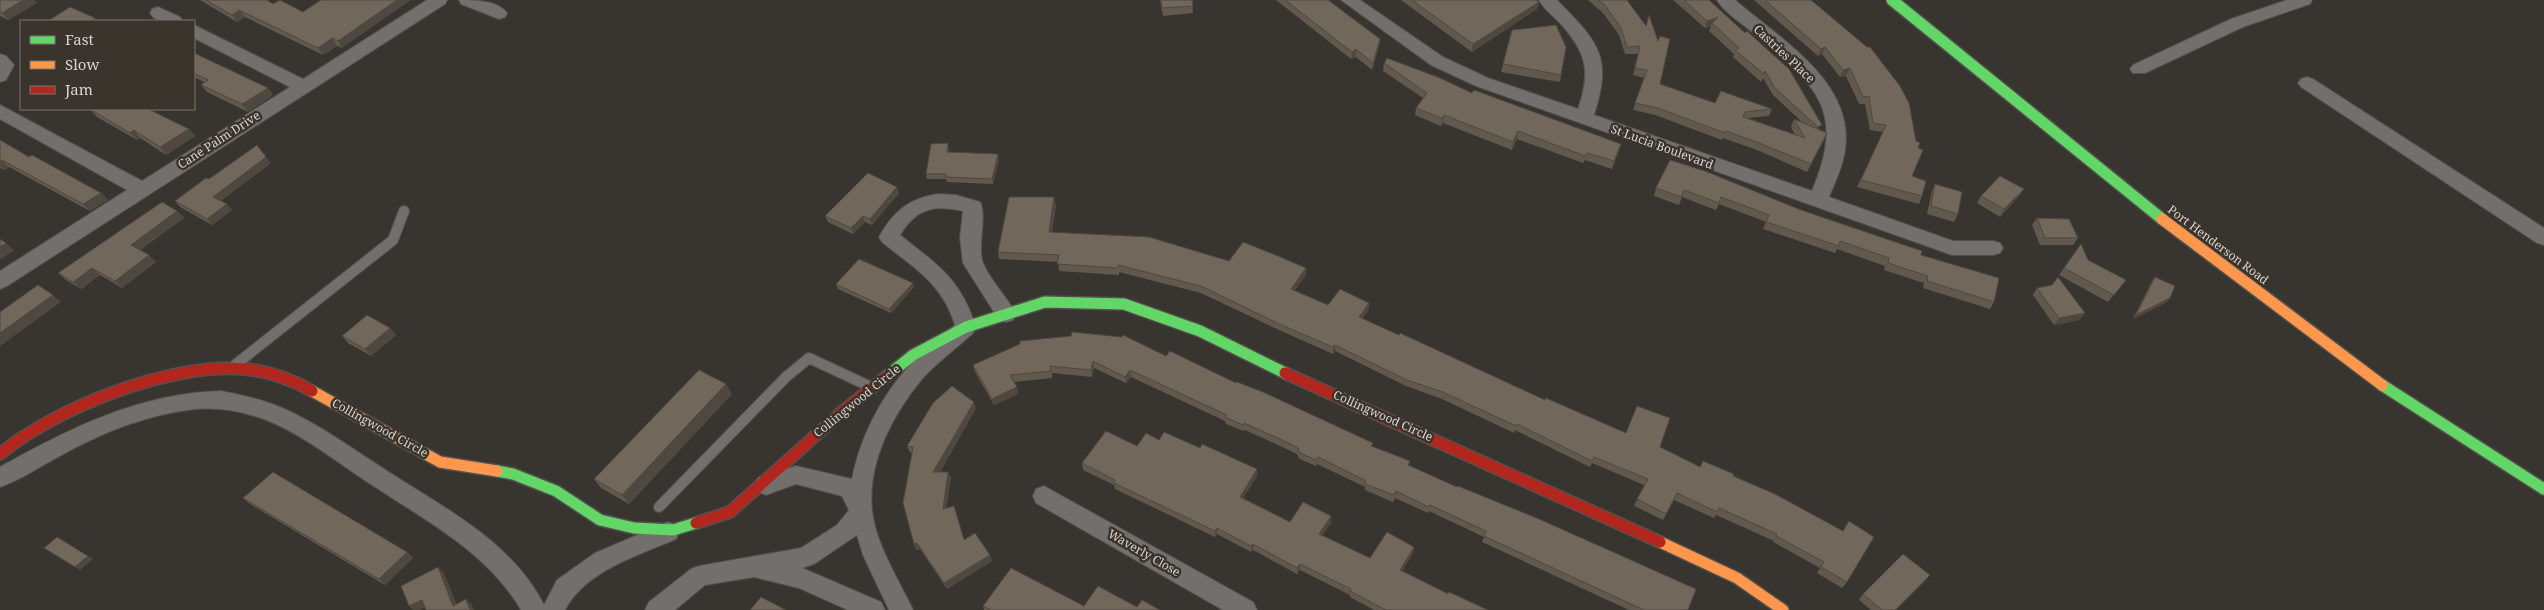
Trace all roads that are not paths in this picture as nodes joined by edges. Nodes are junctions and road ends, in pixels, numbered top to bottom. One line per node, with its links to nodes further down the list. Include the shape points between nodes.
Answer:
1 (439, 0): 16 (street, Cane Palm Drive)
2 (468, 0): 9 (street)
3 (1349, 0): 18 (street, St Lucia Boulevard, via 1438,61 1482,82)
4 (1546, 0): 18 (street, via 1582,37 1592,59 1595,77)
5 (1725, 0): 20 (street, Castries Place, via 1822,89 1834,111 1836,151)
6 (1892, 0): 32 (street, Port Henderson Road, via 2176,231 2387,389)
7 (2304, 0): 13 (street, via 2237,23)
8 (158, 13): 10 (street)
9 (499, 13)
10 (172, 20)
11 (195, 32): 16 (street)
12 (0, 60): 14 (street, via 5,70)
13 (2139, 69)
14 (0, 76)
15 (2306, 83): 22 (street)
16 (302, 86): 19 (street, Cane Palm Drive)
17 (0, 111): 19 (street)
18 (1584, 118): 20 (street, St Lucia Boulevard)
19 (142, 190): 24 (street, Cane Palm Drive)
20 (1818, 201): 23 (street, St Lucia Boulevard, via 1952,248)
21 (404, 211): 27 (lane, via 393,240)
22 (2544, 238)
23 (1993, 248)
24 (0, 281)
25 (1006, 314): 26 (street, Collingwood Circle); 26 (street, via 973,263 970,238 973,207 956,201 928,202 906,214 889,237 935,271 953,292); 44 (street, Collingwood Circle, via 1045,302 1124,304 1200,331 1737,578)
26 (966, 327): 28 (street, Collingwood Circle, via 913,355); 35 (street, Collingwood Circle, via 916,372 886,412 867,456)
27 (230, 368): 29 (street, Collingwood Circle, via 186,374 98,400 63,415); 36 (street, Collingwood Circle, via 267,372 294,380 440,462 513,474 556,491 600,520 634,528)
28 (872, 388): 31 (street, Collingwood Circle); 34 (lane, via 809,358 786,377)
29 (0, 454)
30 (0, 478): 38 (street, via 80,433 141,412 193,401 251,406 315,437 478,545 517,582)
31 (757, 488): 35 (street, Collingwood Circle, via 796,475 819,479 850,488); 36 (street, Collingwood Circle, via 730,512)
32 (2544, 489)
33 (1044, 496): 43 (street, Waverly Close)
34 (659, 507)
35 (861, 512): 37 (street, via 845,532 806,557); 42 (street, via 874,555)
36 (673, 530): 39 (street, via 595,565 565,587)
37 (753, 568): 40 (street, via 699,576); 41 (street, via 802,578)
38 (534, 610)
39 (553, 610)
40 (657, 610)
41 (873, 610)
42 (901, 610)
43 (1245, 610)
44 (1783, 610)

